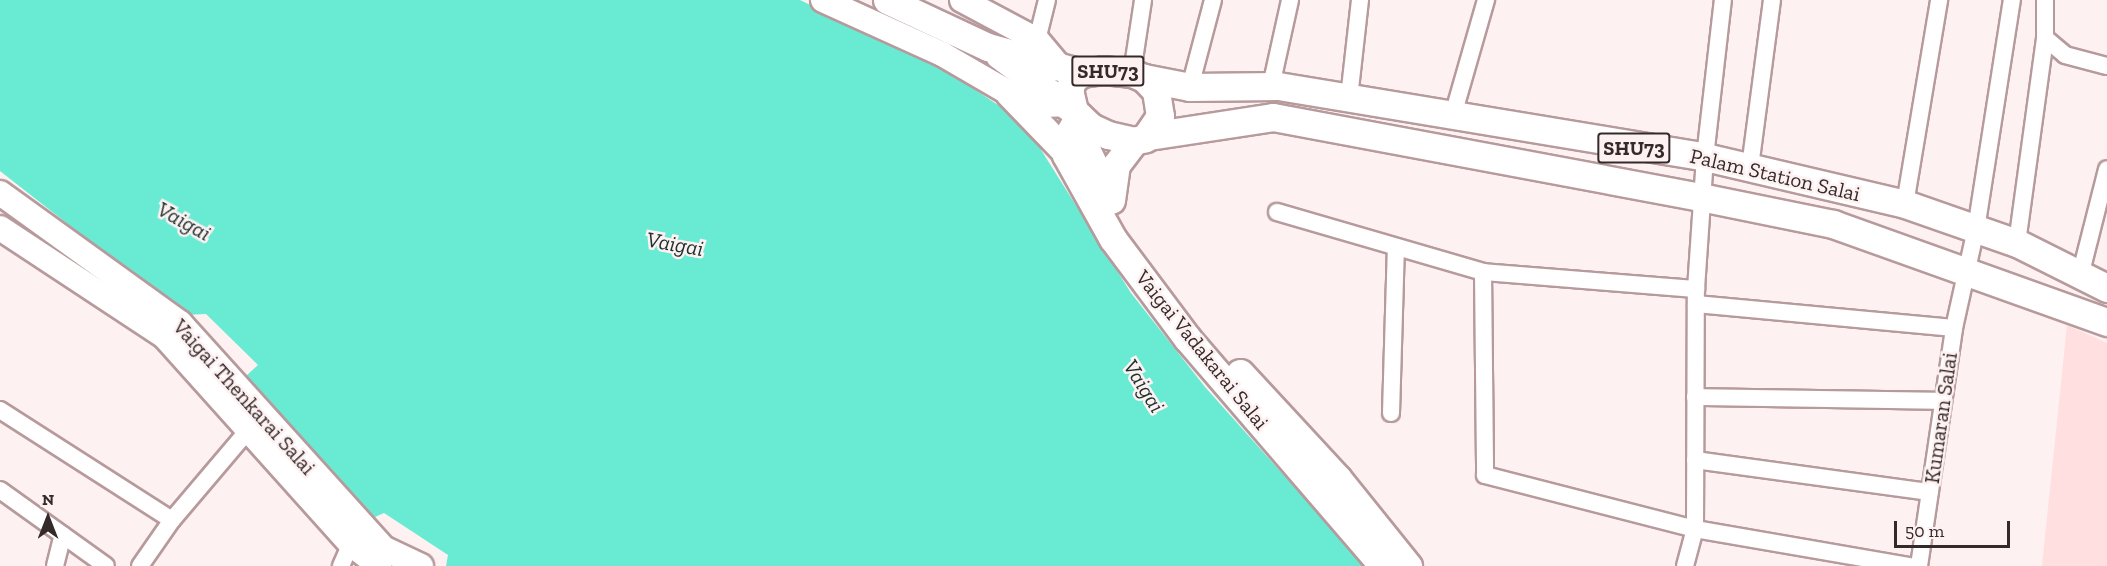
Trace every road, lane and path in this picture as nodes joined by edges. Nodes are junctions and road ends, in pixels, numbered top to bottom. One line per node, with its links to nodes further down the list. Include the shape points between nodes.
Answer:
1 (823, 0): 23 (street, via 942,54)
2 (887, 0): 17 (main road, SHU73)
3 (962, 0): 16 (street)
4 (1047, 0): 16 (street)
5 (1143, 0): 20 (street)
6 (1213, 0): 22 (street)
7 (1290, 0): 21 (street)
8 (1360, 0): 24 (street)
9 (1485, 0): 26 (street)
10 (1723, 0): 29 (street)
11 (1773, 0): 30 (street)
12 (1939, 0): 35 (street)
13 (2012, 0): 38 (street, Kumaran Salai)
14 (2045, 0): 15 (street)
15 (2045, 38): 18 (street, via 2065,55); 39 (street)
16 (1037, 40): 19 (street)
17 (988, 47): 19 (main road, SHU73); 25 (main road, SHU73)
18 (2107, 66)
19 (1070, 69): 20 (main road, SHU73); 25 (main road, SHU73, via 1069,90)
20 (1138, 75): 22 (main road, Palam Station Salai / SHU73); 27 (main road, SHU73, via 1156,91 1160,107)
21 (1271, 86): 22 (main road, Palam Station Salai / SHU73); 24 (main road, Palam Station Salai / SHU73)
22 (1191, 87)
23 (1009, 93): 25 (street); 28 (main road, Vaigai Vadakarai Salai)
24 (1349, 98): 26 (main road, Palam Station Salai / SHU73)
25 (1076, 114): 27 (main road, SHU73, via 1108,135); 28 (main road, via 1067,132); 34 (main road, Vaigai Vadakarai Salai, via 1086,149)
26 (1453, 115): 29 (main road, Palam Station Salai / SHU73)
27 (1142, 138): 33 (main road, Palam Station Salai / SHU73, via 1273,117); 34 (main road, via 1116,165)
28 (1065, 151): 66 (main road, Vaigai Vadakarai Salai, via 1113,239 1187,338)
29 (1705, 157): 30 (main road, Palam Station Salai / SHU73); 33 (street)
30 (1750, 167): 35 (main road, Palam Station Salai / SHU73)
31 (2107, 169): 43 (street)
32 (0, 193): 65 (street, Vaigai Thenkarai Salai, via 180,323 383,548)
33 (1705, 198): 41 (main road, Palam Station Salai / SHU73, via 1833,224); 45 (street)
34 (1111, 201): 67 (main road, Vaigai Vadakarai Salai, via 1128,231 1202,332 1338,479)
35 (1905, 204): 38 (main road, Palam Station Salai / SHU73)
36 (1277, 212): 40 (street)
37 (0, 228): 52 (street, Vaigai Thenkarai Salai, via 165,337)
38 (1976, 229): 39 (main road, Palam Station Salai / SHU73); 41 (street, Kumaran Salai)
39 (2017, 243): 43 (main road, Palam Station Salai / SHU73)
40 (1396, 247): 42 (street); 51 (street)
41 (1966, 270): 46 (main road, Palam Station Salai / SHU73); 47 (street, Kumaran Salai)
42 (1483, 272): 45 (street); 57 (street, via 1485,475)
43 (2080, 276): 44 (main road, Palam Station Salai / SHU73)
44 (2107, 288)
45 (1696, 296): 47 (street); 48 (street)
46 (2107, 322)
47 (1954, 328): 49 (street, Kumaran Salai)
48 (1695, 397): 49 (street); 53 (street)
49 (1943, 401): 55 (street, Kumaran Salai)
50 (0, 410): 56 (street)
51 (1391, 413)
52 (250, 428): 56 (street); 59 (street, Vaigai Thenkarai Salai)
53 (1695, 460): 55 (street); 57 (street)
54 (0, 490): 58 (street)
55 (1930, 492): 70 (street, Kumaran Salai)
56 (172, 520): 62 (street)
57 (1695, 529): 68 (street); 69 (street)
58 (63, 535): 60 (street); 61 (street)
59 (351, 544): 63 (street); 64 (street, Vaigai Thenkarai Salai)
60 (55, 566)
61 (106, 566)
62 (140, 566)
63 (341, 566)
64 (379, 566)
65 (422, 566)
66 (1383, 566)
67 (1408, 566)
68 (1685, 566)
69 (1910, 566)
70 (1919, 566)

